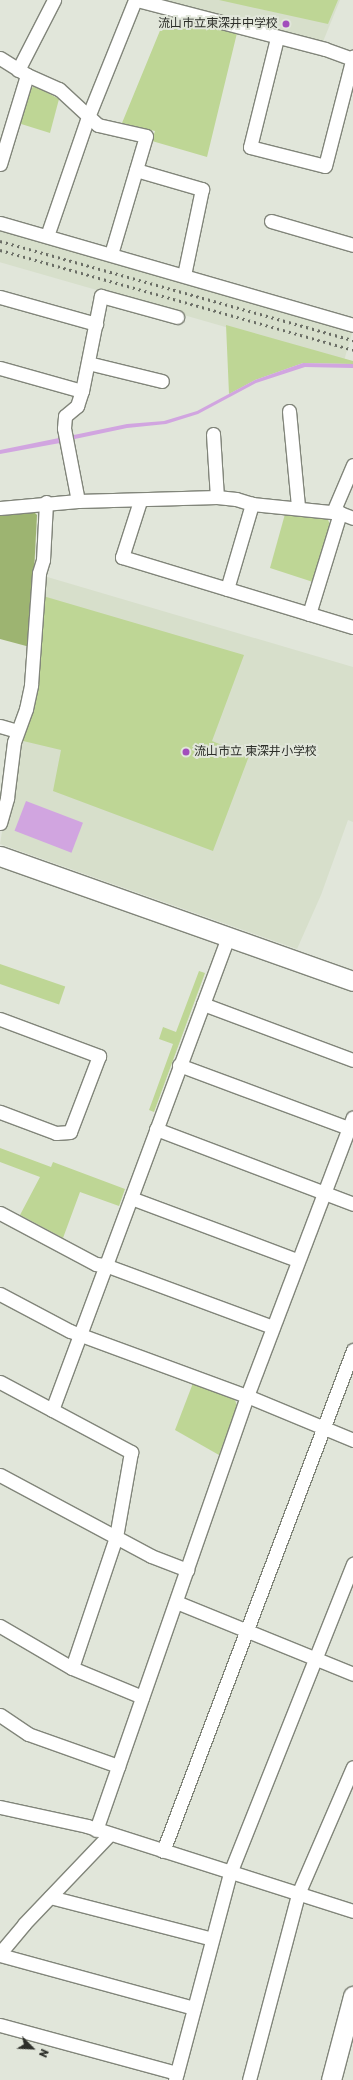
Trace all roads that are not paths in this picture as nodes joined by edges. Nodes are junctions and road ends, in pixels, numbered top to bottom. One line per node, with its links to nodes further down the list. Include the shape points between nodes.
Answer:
1 (54, 0): 6 (street)
2 (136, 0): 3 (street); 7 (street)
3 (277, 38): 5 (street); 5 (street, via 250,147 325,166)
4 (0, 58): 6 (street)
5 (352, 58)
6 (23, 72): 7 (street, via 59,89); 8 (street)
7 (88, 117): 9 (street, via 98,125 146,136); 12 (street)
8 (0, 164)
9 (136, 170): 14 (street); 15 (street, via 202,189)
10 (271, 221): 13 (street)
11 (0, 223): 12 (street)
12 (47, 236): 14 (street)
13 (353, 245)
14 (111, 254): 15 (street)
15 (184, 275): 19 (street)
16 (0, 297): 18 (street)
17 (177, 317): 18 (street, via 101,296)
18 (96, 324): 20 (street)
19 (353, 325)
20 (88, 363): 22 (street); 23 (street)
21 (0, 368): 23 (street)
22 (162, 382)
23 (82, 392): 28 (street, via 77,406 66,416 64,428)
24 (289, 410): 33 (street)
25 (212, 434): 27 (street)
26 (353, 465): 34 (street)
27 (217, 497): 29 (street, via 186,496 176,500); 31 (street)
28 (78, 501): 29 (street); 30 (street)
29 (140, 501): 36 (street, via 122,557)
30 (46, 502): 32 (street); 40 (street, via 31,685 26,709)
31 (252, 504): 33 (street); 36 (street)
32 (0, 508)
33 (298, 508): 34 (street)
34 (336, 513): 35 (street); 37 (street)
35 (353, 518)
36 (227, 589): 37 (street)
37 (309, 614): 38 (street)
38 (353, 627)
39 (0, 726): 40 (street)
40 (17, 731): 41 (street, via 7,798)
41 (0, 823)
42 (0, 856): 43 (street)
43 (228, 937): 44 (street); 45 (street)
44 (353, 981)
45 (203, 1004): 47 (street); 48 (street)
46 (0, 1019): 49 (street, via 99,1056 70,1132 60,1134)
47 (353, 1060)
48 (179, 1065): 50 (street); 51 (street)
49 (0, 1112)
50 (351, 1122): 52 (street)
51 (156, 1129): 52 (street); 53 (street)
52 (323, 1192): 54 (street); 56 (street)
53 (131, 1198): 56 (street); 57 (street)
54 (353, 1204)
55 (0, 1212): 57 (street, via 96,1264)
56 (297, 1260): 59 (street)
57 (105, 1264): 59 (street); 60 (street)
58 (0, 1294): 60 (street, via 70,1331)
59 (273, 1326): 63 (street)
60 (79, 1333): 63 (street); 64 (street)
61 (353, 1350): 65 (street)
62 (0, 1382): 64 (street)
63 (247, 1396): 65 (street); 70 (street)
64 (52, 1410): 68 (street, via 131,1452)
65 (323, 1427): 66 (street); 73 (street)
66 (353, 1440)
67 (0, 1475): 68 (street)
68 (116, 1536): 70 (street, via 151,1556); 75 (street)
69 (353, 1564): 74 (street)
70 (187, 1570): 71 (street)
71 (176, 1602): 73 (street); 77 (street)
72 (0, 1626): 75 (street)
73 (246, 1631): 74 (street); 84 (street)
74 (315, 1659): 76 (street); 85 (street)
75 (72, 1668): 77 (street)
76 (353, 1674)
77 (142, 1697): 79 (street)
78 (0, 1714): 79 (street, via 28,1734)
79 (118, 1766): 82 (street)
80 (353, 1767): 86 (street)
81 (0, 1806): 82 (street)
82 (96, 1830): 83 (street)
83 (110, 1834): 84 (street); 87 (street)
84 (163, 1851): 85 (street)
85 (230, 1873): 86 (street); 89 (street)
86 (298, 1894): 88 (street); 95 (street)
87 (50, 1897): 89 (street); 90 (street)
88 (353, 1911)
89 (212, 1939): 92 (street)
90 (0, 1954): 92 (street)
91 (353, 1996): 96 (street)
92 (194, 2008): 94 (street)
93 (0, 2025): 94 (street)
94 (176, 2077)
95 (249, 2080)
96 (331, 2080)

